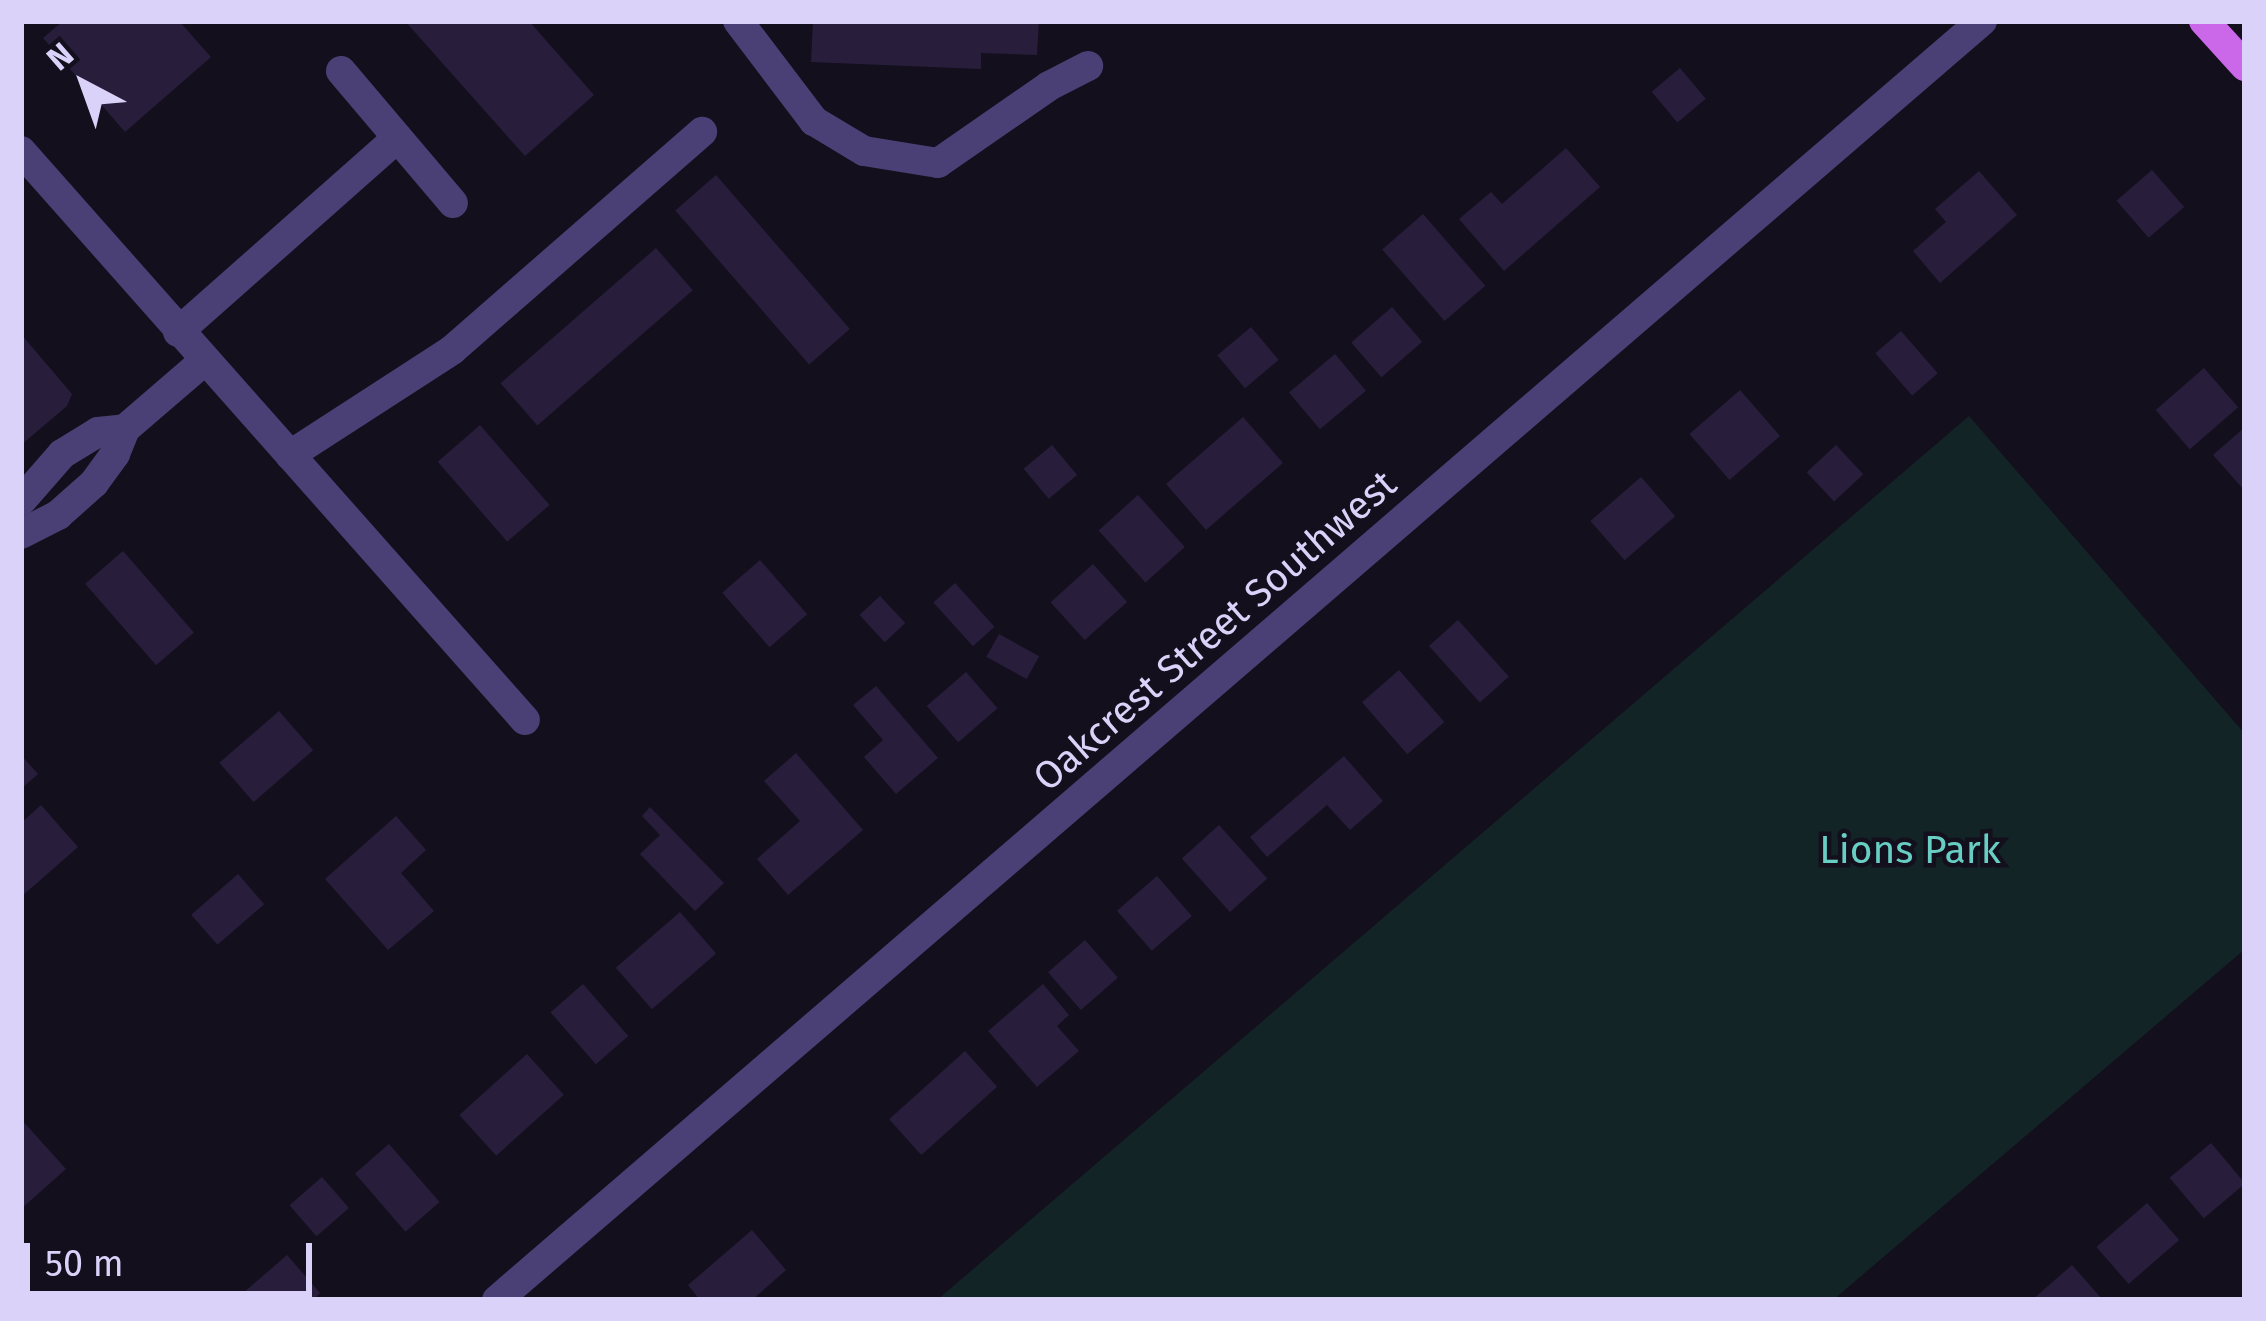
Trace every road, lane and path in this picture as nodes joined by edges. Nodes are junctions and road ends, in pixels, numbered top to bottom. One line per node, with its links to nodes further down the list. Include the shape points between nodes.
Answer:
1 (738, 21): 5 (street, via 814,121 864,151 938,163)
2 (1982, 21): 18 (street, Oakcrest Street Southwest)
3 (2204, 21): 4 (main road)
4 (2245, 65)
5 (1088, 67)
6 (340, 71): 8 (street)
7 (702, 132): 14 (street, via 452,350)
8 (398, 138): 10 (street); 11 (street)
9 (21, 151): 11 (street)
10 (453, 203)
11 (178, 332): 12 (street)
12 (204, 361): 13 (street); 14 (street)
13 (125, 428): 15 (street, via 98,432 62,454); 16 (street, via 94,483)
14 (290, 455): 17 (street)
15 (21, 501)
16 (21, 534)
17 (524, 720)
18 (497, 1300)

